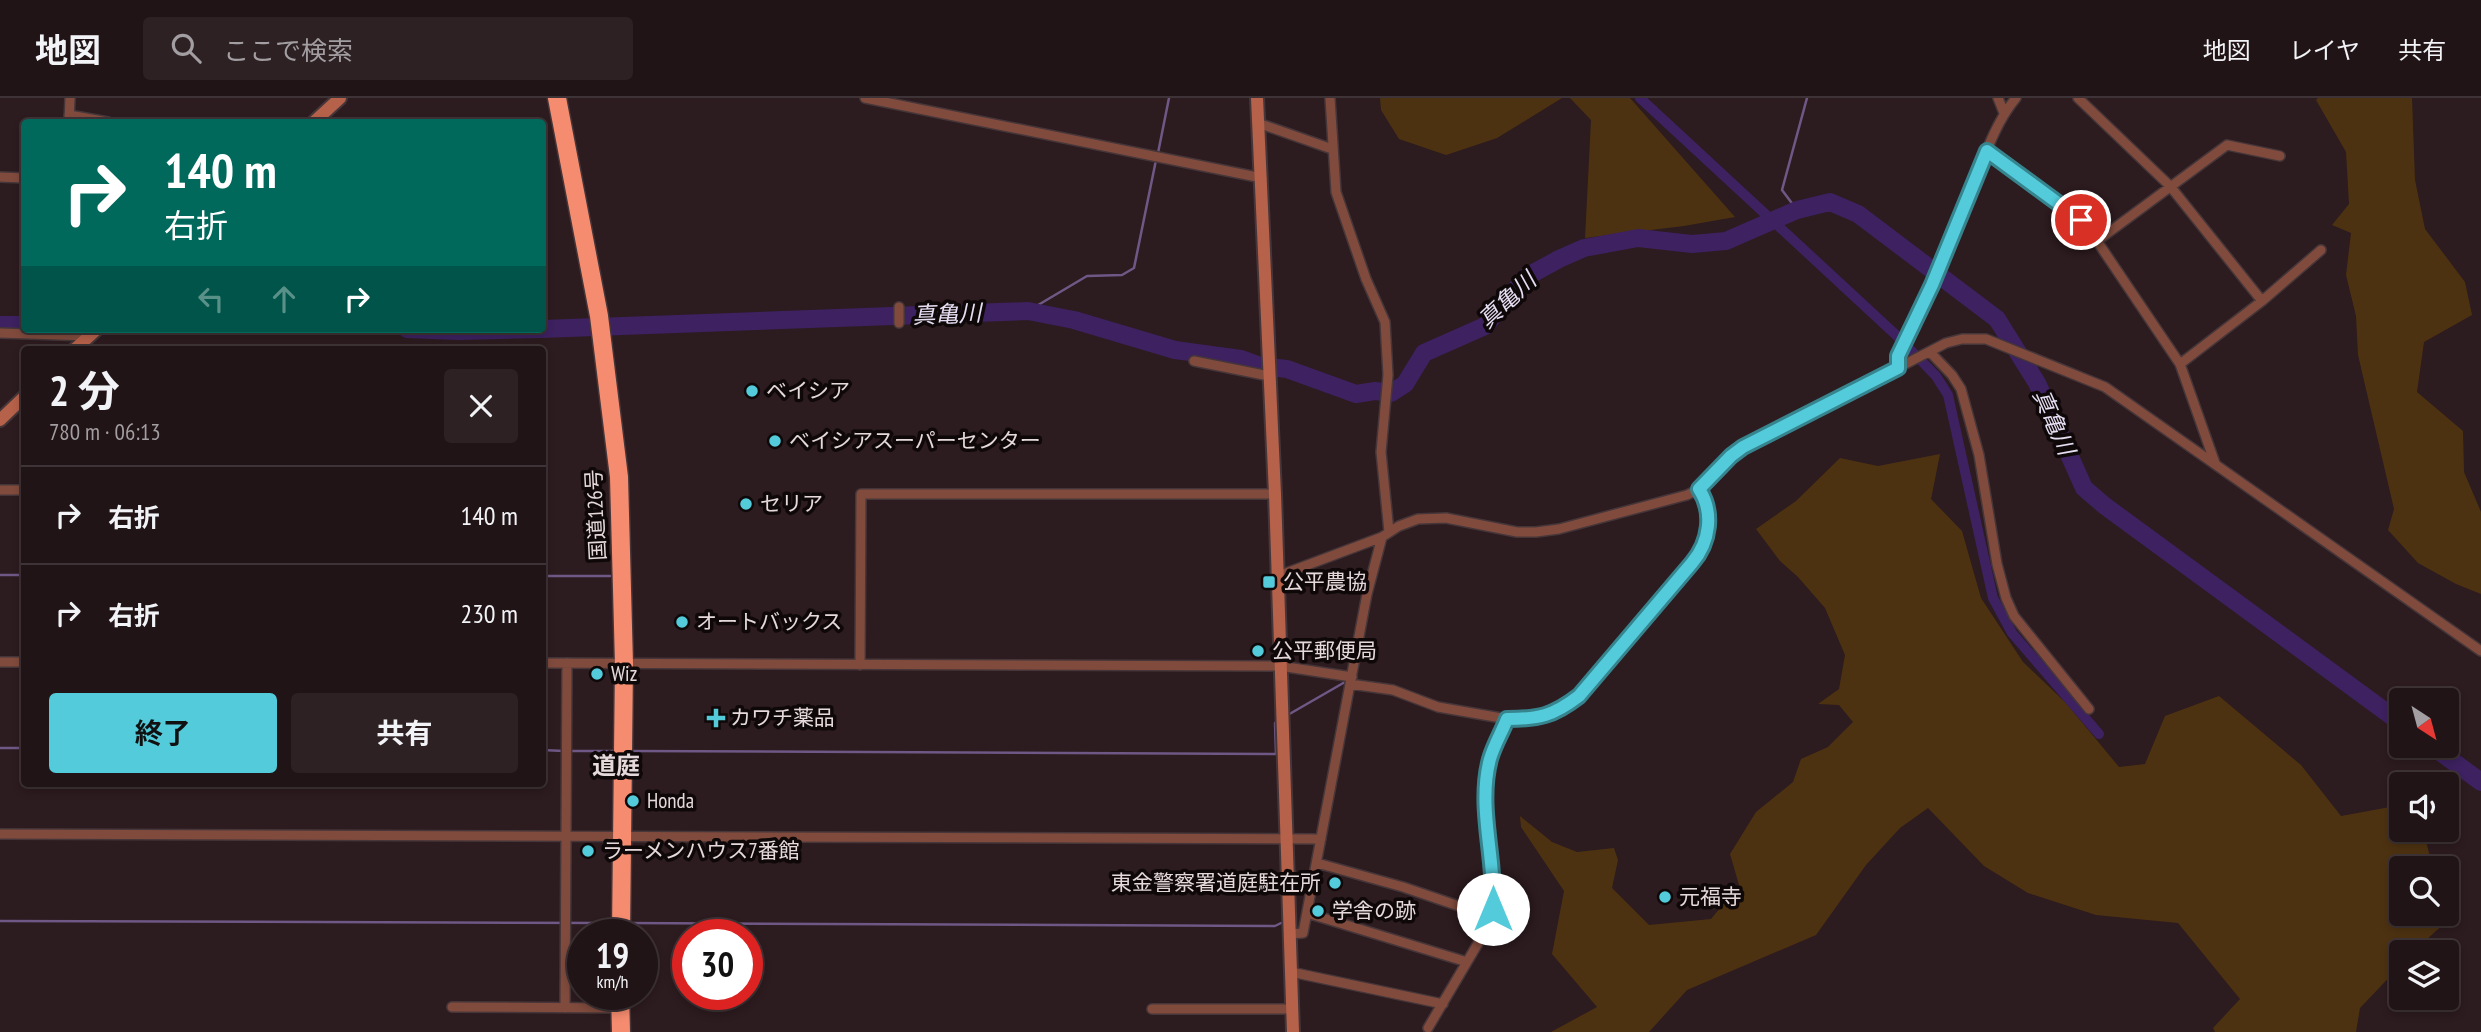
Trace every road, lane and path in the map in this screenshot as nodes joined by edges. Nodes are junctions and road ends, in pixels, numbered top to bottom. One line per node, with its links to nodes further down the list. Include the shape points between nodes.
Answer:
1 (70, 98): 11 (street)
2 (340, 98): 12 (street)
3 (557, 98): 49 (highway, 国道126号, via 599,316 619,477)
4 (865, 98): 18 (street)
5 (1258, 98): 13 (street)
6 (1330, 98): 14 (street)
7 (1998, 98): 10 (street)
8 (2016, 98): 10 (street)
9 (2078, 98): 20 (street)
10 (2004, 113): 15 (street)
11 (69, 119)
12 (316, 119)
13 (1258, 123): 14 (street); 18 (street)
14 (1332, 149): 42 (street, via 1336,192 1385,323 1388,374 1381,452)
15 (1987, 151): 21 (street, via 2081,220); 33 (street, via 1898,356)
16 (2280, 156): 20 (street, via 2227,145)
17 (0, 177): 19 (street)
18 (1262, 177): 34 (street)
19 (21, 178)
20 (2171, 186): 21 (street); 23 (street)
21 (2097, 241): 32 (street)
22 (2321, 250): 23 (street)
23 (2262, 301): 32 (street)
24 (899, 307): 25 (street)
25 (899, 323)
26 (0, 333): 27 (street)
27 (21, 333)
28 (92, 333): 29 (street)
29 (79, 346)
30 (1930, 352): 33 (street); 37 (street, via 1946,342 1986,339 2027,354 2105,387); 53 (street, via 1961,389 1979,455 1997,564 2014,617)
31 (1194, 361): 34 (street)
32 (2180, 364): 37 (street)
33 (1898, 368): 38 (street, via 1743,447)
34 (1269, 376): 41 (street)
35 (21, 400): 36 (street)
36 (0, 420)
37 (2215, 463): 44 (street)
38 (1699, 489): 42 (street, via 1559,529 1517,532 1446,518 1418,519); 54 (street, via 1709,517 1699,555 1579,696 1545,717)
39 (0, 490): 40 (street)
40 (21, 490)
41 (1275, 494): 43 (street); 50 (street, via 861,494)
42 (1385, 534): 43 (street); 52 (street, via 1367,594)
43 (1278, 576): 51 (street)
44 (2481, 650)
45 (0, 662): 46 (street)
46 (21, 662)
47 (546, 663): 48 (street)
48 (567, 663): 49 (street); 56 (street)
49 (624, 664): 50 (street); 57 (highway, 国道126号)
50 (860, 665): 51 (street)
51 (1280, 666): 52 (street); 58 (street)
52 (1351, 680): 54 (street, via 1438,707); 59 (street)
53 (2088, 709)
54 (1507, 719): 62 (street, via 1490,759 1485,794 1494,889)
55 (0, 834): 56 (street)
56 (567, 835): 57 (street); 69 (street)
57 (621, 836): 58 (street); 63 (highway, 国道126号)
58 (1286, 838): 59 (street); 64 (street)
59 (1321, 839): 60 (street)
60 (1317, 863): 61 (street); 62 (street)
61 (1307, 913): 64 (street, via 1303,933); 65 (street)
62 (1492, 917): 65 (street)
63 (621, 919)
64 (1290, 934): 66 (street)
65 (1468, 962): 67 (street)
66 (1291, 972): 67 (street); 71 (street)
67 (1443, 1004): 73 (street)
68 (452, 1007): 69 (street)
69 (565, 1008)
70 (1152, 1009): 71 (street)
71 (1292, 1009): 75 (street)
72 (620, 1010): 74 (highway)
73 (1428, 1028)
74 (621, 1032)
75 (1293, 1032)

